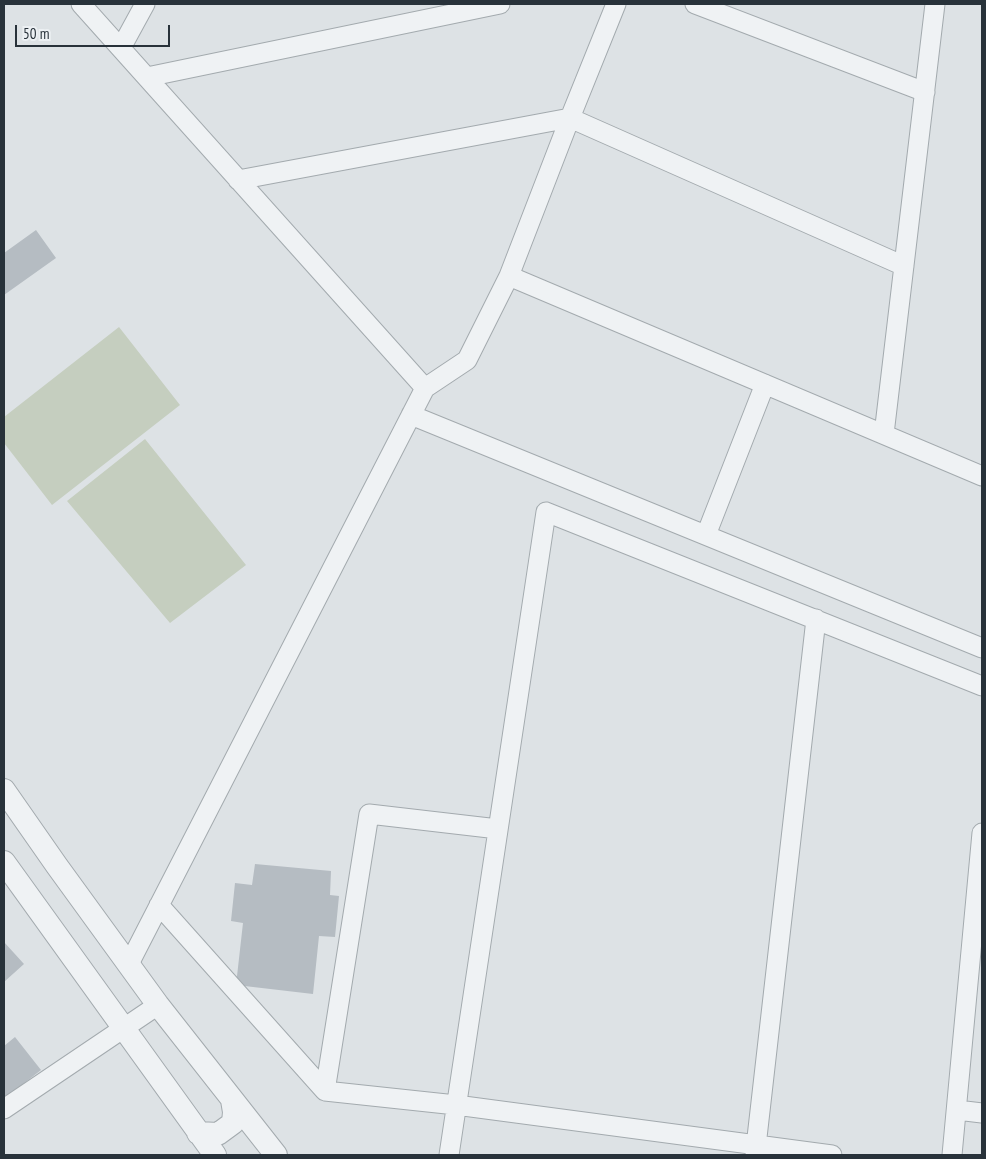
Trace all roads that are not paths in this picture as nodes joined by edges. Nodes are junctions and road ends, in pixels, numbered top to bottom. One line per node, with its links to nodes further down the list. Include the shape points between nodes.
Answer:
1 (82, 4): 7 (street)
2 (145, 4): 7 (street)
3 (500, 4): 8 (street)
4 (616, 4): 10 (street)
5 (695, 4): 9 (street)
6 (935, 4): 9 (street)
7 (121, 48): 8 (street)
8 (147, 77): 11 (street)
9 (925, 92): 12 (street)
10 (570, 118): 11 (street); 12 (street); 13 (street)
11 (238, 180): 15 (street)
12 (904, 266): 17 (street)
13 (509, 276): 14 (street); 15 (street, via 467,360)
14 (765, 384): 17 (street); 19 (street)
15 (425, 388): 16 (street)
16 (411, 415): 19 (street); 27 (street)
17 (884, 434): 18 (street)
18 (982, 476)
19 (706, 535): 21 (street)
20 (816, 619): 22 (street); 24 (street, via 546,512); 38 (street)
21 (982, 648)
22 (982, 686)
23 (4, 790): 28 (street)
24 (498, 829): 31 (street, via 369,814); 33 (street)
25 (982, 833): 35 (street)
26 (4, 862): 30 (street)
27 (159, 905): 28 (street); 31 (street)
28 (129, 964): 29 (street)
29 (158, 1005): 30 (street); 32 (street)
30 (124, 1029): 34 (street); 37 (street)
31 (325, 1091): 33 (street)
32 (232, 1100): 37 (street, via 233,1124 218,1134); 40 (street)
33 (456, 1106): 38 (street); 41 (street)
34 (4, 1109)
35 (957, 1110): 36 (street); 43 (street)
36 (982, 1113)
37 (198, 1133): 39 (street)
38 (755, 1150): 42 (street)
39 (215, 1155)
40 (276, 1155)
41 (448, 1155)
42 (832, 1155)
43 (952, 1155)

